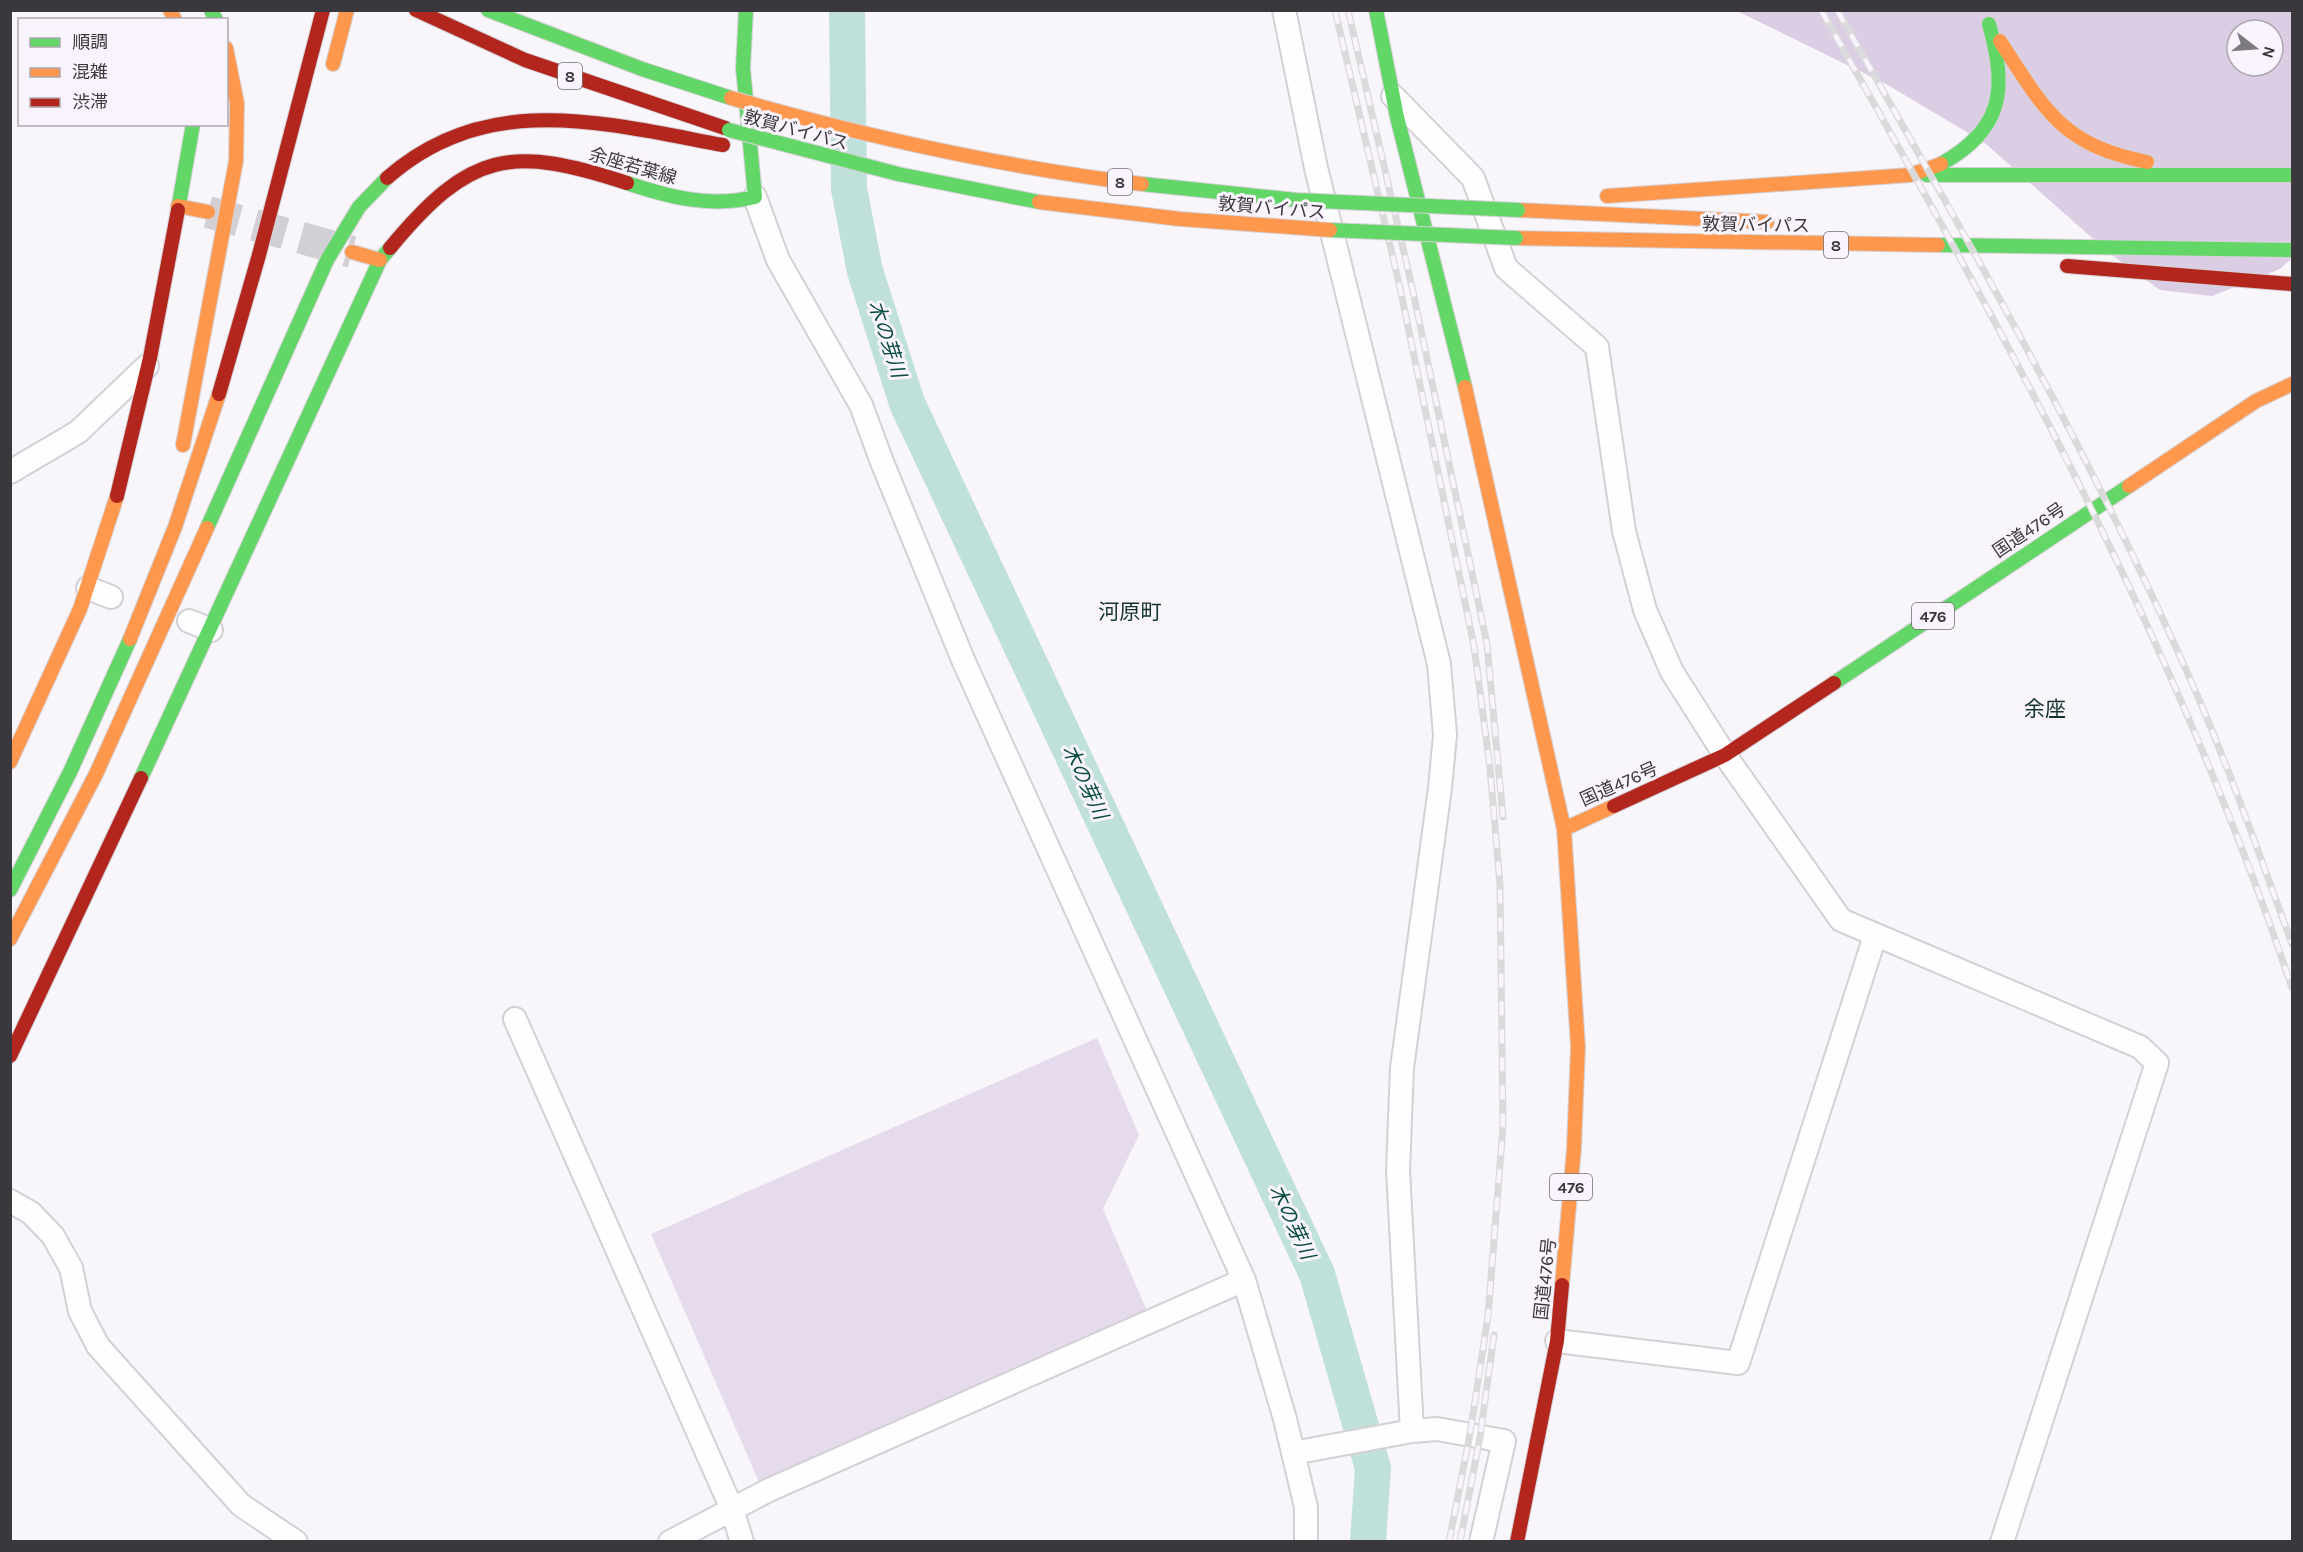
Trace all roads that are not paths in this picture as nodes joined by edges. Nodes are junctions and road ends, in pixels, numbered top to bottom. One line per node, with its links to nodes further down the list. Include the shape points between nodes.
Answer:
1 (323, 10): 43 (main road, via 217,403)
2 (347, 10): 11 (main road)
3 (416, 10): 22 (main road, 敦賀バイパス / 8, bridge, via 525,60 729,130 888,172)
4 (488, 10): 23 (main road, 敦賀バイパス / 8, bridge, via 642,69 816,124 895,143 1066,175 1266,198 1450,207)
5 (746, 10): 18 (main road, via 743,68)
6 (1284, 10): 56 (street, via 1316,168 1439,664 1445,735 1401,1079 1398,1170)
7 (1376, 10): 12 (main road)
8 (1977, 10): 9 (main road)
9 (1989, 24): 16 (main road, via 2038,99 2060,125 2103,153 2126,159); 17 (main road, via 1999,52 2002,78 1991,122 1960,156)
10 (228, 57): 43 (main road, via 236,92 238,130 222,238 178,470)
11 (328, 79)
12 (1393, 96): 45 (street, via 1473,178 1506,268 1597,347 1624,531 1645,609 1672,672); 47 (main road, via 1451,323)
13 (192, 126): 21 (main road)
14 (770, 156): 44 (main road, via 588,121 517,119 456,132 426,146 398,167 349,222 327,260)
15 (816, 167): 22 (main road, bridge, via 971,196)
16 (2292, 173): 17 (main road)
17 (1910, 175): 19 (main road)
18 (756, 197): 31 (main road, 余座若葉線, via 734,203 703,204 538,159 519,160 485,167 454,182 419,213); 54 (street, via 778,260 861,405 964,662)
19 (1589, 197)
20 (1566, 198): 23 (main road)
21 (178, 206): 24 (main road); 35 (main road)
22 (1068, 206): 27 (main road, 敦賀バイパス / 8, bridge, via 1352,232)
23 (1518, 206): 25 (main road, 敦賀バイパス)
24 (208, 212)
25 (1780, 223)
26 (1886, 230): 28 (main road, 敦賀バイパス / 8)
27 (1826, 245): 28 (main road, 敦賀バイパス / 8); 32 (main road)
28 (2155, 247): 29 (main road, 敦賀バイパス / 8)
29 (2292, 250)
30 (352, 252): 31 (main road)
31 (380, 260): 42 (main road, 余座若葉線)
32 (2000, 260)
33 (2058, 265): 34 (main road)
34 (2292, 284)
35 (147, 366): 37 (street, via 78,432); 39 (main road, via 115,505)
36 (2292, 384): 45 (main road, 国道476号 / 476, via 2256,401)
37 (10, 472)
38 (203, 502): 44 (main road)
39 (88, 588): 40 (street); 46 (main road)
40 (111, 597)
41 (189, 621): 42 (street)
42 (211, 630): 52 (main road, 余座若葉線)
43 (129, 640): 48 (main road, via 67,780)
44 (124, 711): 50 (main road, via 65,837)
45 (1725, 755): 47 (main road, 国道476号 / 476); 49 (street, via 1841,920)
46 (10, 762)
47 (1564, 829): 55 (main road, 国道476号 / 476, via 1578,1047 1573,1169)
48 (10, 890)
49 (1875, 936): 55 (street, via 1738,1363); 65 (street, via 2140,1047 2157,1063)
50 (10, 939)
51 (515, 1019): 58 (street)
52 (10, 1056)
53 (10, 1200): 59 (street, via 31,1213 53,1236 71,1268 80,1311 98,1346 241,1505)
54 (1244, 1280): 57 (street); 58 (street)
55 (1557, 1341): 64 (main road, 国道476号 / 476)
56 (1407, 1432): 57 (street); 63 (street, via 1437,1429 1504,1441)
57 (1293, 1453): 62 (street, via 1306,1506)
58 (732, 1509): 60 (street); 61 (street)
59 (296, 1542)
60 (670, 1542)
61 (742, 1542)
62 (1306, 1542)
63 (1481, 1542)
64 (1517, 1542)
65 (2002, 1542)

